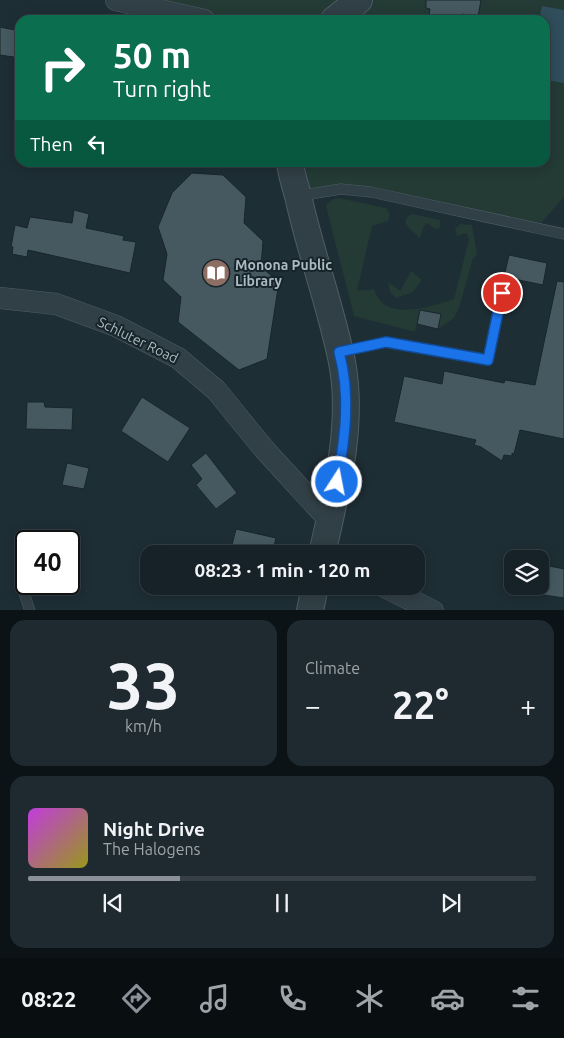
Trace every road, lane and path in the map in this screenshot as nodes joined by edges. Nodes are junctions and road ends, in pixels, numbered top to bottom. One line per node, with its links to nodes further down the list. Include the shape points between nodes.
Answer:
1 (116, 0): 3 (street)
2 (359, 0): 4 (street)
3 (182, 15)
4 (340, 15)
5 (291, 167): 6 (street)
6 (298, 196): 7 (lane, via 341,189 371,192); 10 (street)
7 (564, 234)
8 (502, 293): 10 (lane, via 488,360 386,342)
9 (0, 298): 11 (street, Schluter Road, via 56,304 116,326 178,358 216,390)
10 (339, 352): 11 (street, via 346,415 343,451)
11 (329, 520): 12 (street)
12 (327, 545)
13 (25, 595): 16 (lane)
14 (313, 595): 17 (street)
15 (402, 595): 18 (street)
16 (30, 610)
17 (310, 610)
18 (433, 610)

